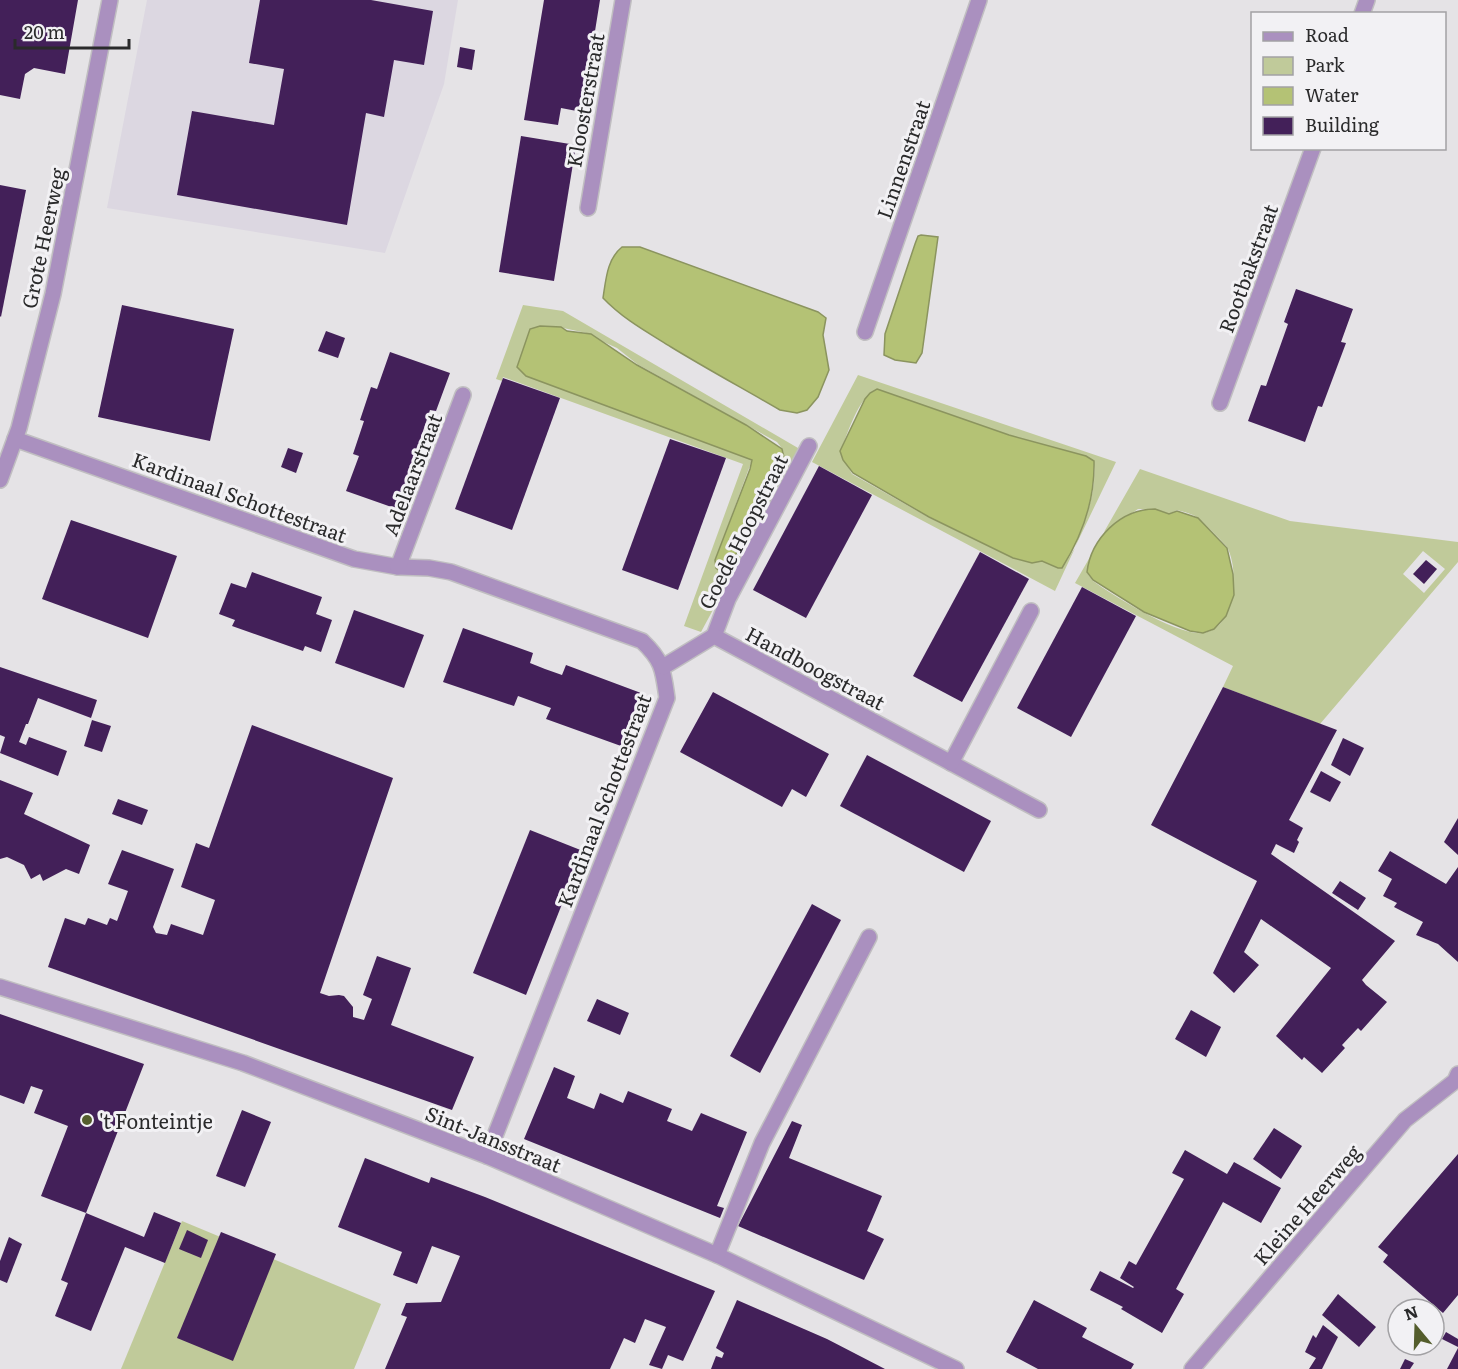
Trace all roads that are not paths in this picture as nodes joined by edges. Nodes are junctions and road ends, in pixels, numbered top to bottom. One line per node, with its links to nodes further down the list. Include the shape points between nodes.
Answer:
1 (110, 0): 9 (street, Grote Heerweg, via 53,294)
2 (623, 0): 5 (street, Kloosterstraat)
3 (979, 0): 6 (street, Linnenstraat)
4 (1312, 150): 8 (street, Rootbakstraat)
5 (588, 208)
6 (865, 332)
7 (463, 395): 12 (street, Adelaarstraat)
8 (1220, 403)
9 (15, 439): 11 (street, Grote Heerweg); 12 (street, Kardinaal Schottestraat, via 354,559)
10 (809, 446): 14 (street, Goede Hoopstraat, via 728,599)
11 (0, 480)
12 (398, 567): 15 (street, Kardinaal Schottestraat, via 451,572 642,641)
13 (1031, 611): 16 (street)
14 (714, 636): 15 (street, Handboogstraat); 16 (street, Handboogstraat)
15 (663, 667): 21 (street, Kardinaal Schottestraat, via 667,698)
16 (951, 763): 17 (street, Handboogstraat)
17 (1039, 810)
18 (869, 937): 22 (street, via 762,1143)
19 (0, 987): 21 (street, Sint-Jansstraat, via 243,1063)
20 (1458, 1074): 24 (street, Kleine Heerweg, via 1455,1081 1405,1120)
21 (487, 1156): 22 (street, Sint-Jansstraat)
22 (717, 1255): 23 (street, Sint-Jansstraat)
23 (956, 1369)
24 (1192, 1369)

